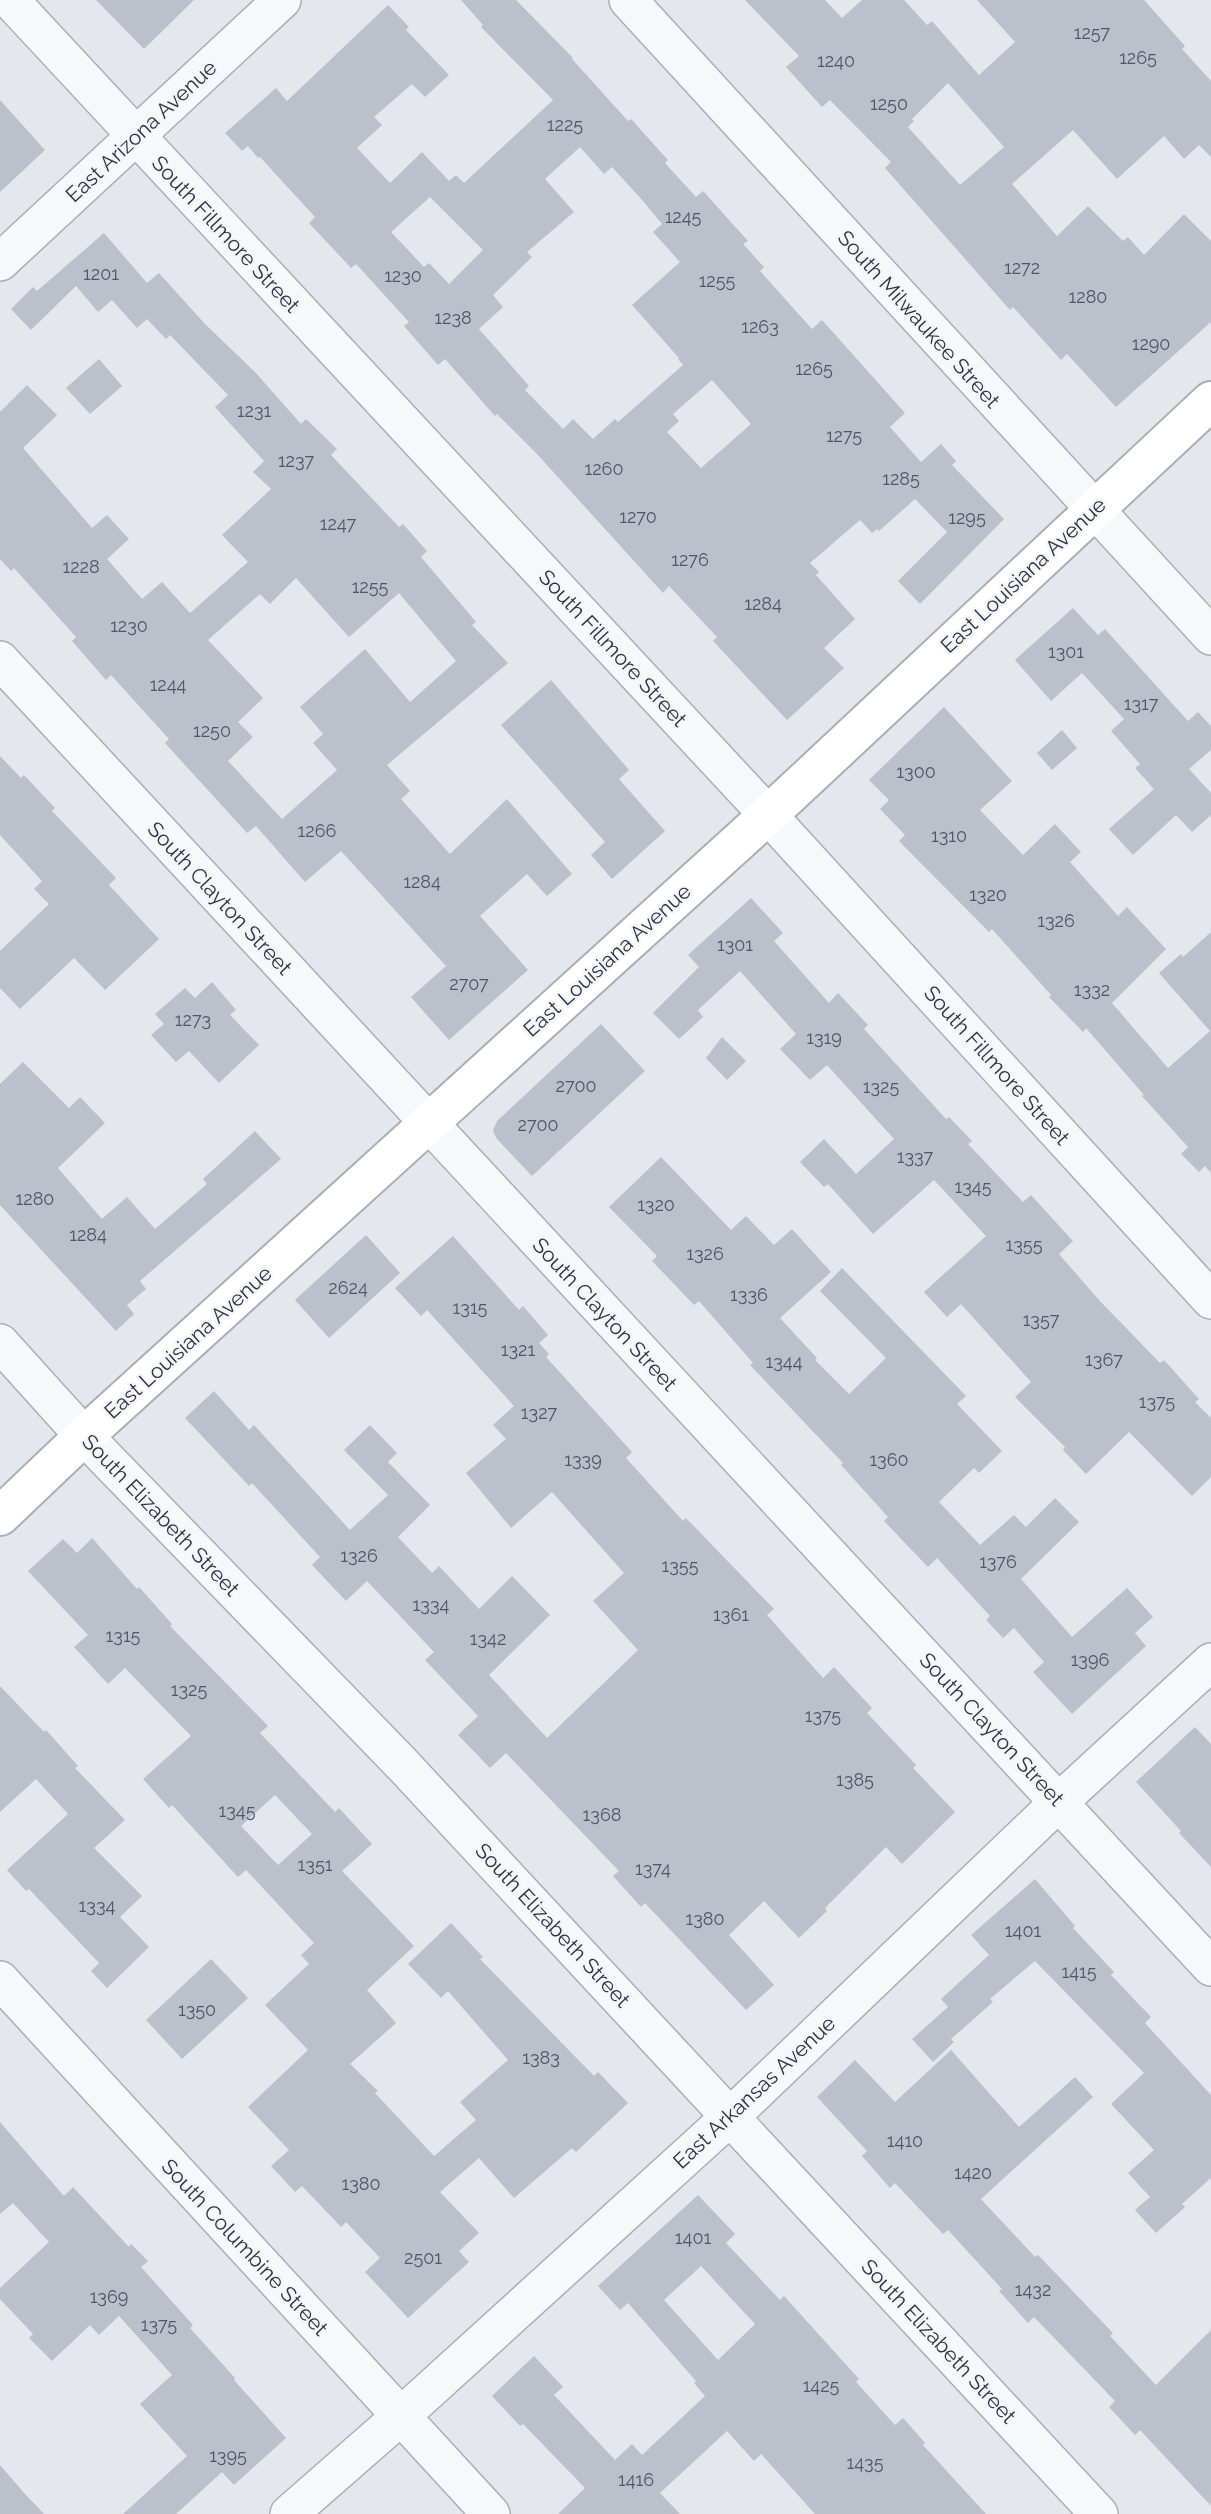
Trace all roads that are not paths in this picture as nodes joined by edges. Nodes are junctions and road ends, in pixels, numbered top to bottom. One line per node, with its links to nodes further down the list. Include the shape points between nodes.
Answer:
1 (10, 0): 4 (street, South Fillmore Street)
2 (282, 0): 4 (street, East Arizona Avenue)
3 (628, 0): 7 (street, South Milwaukee Street)
4 (135, 136): 5 (street, East Arizona Avenue); 10 (street, South Fillmore Street)
5 (0, 262)
6 (1211, 401): 7 (street, East Louisiana Avenue)
7 (1093, 509): 8 (street, South Milwaukee Street); 10 (street, East Louisiana Avenue)
8 (1211, 636)
9 (0, 660): 11 (street, South Clayton Street)
10 (768, 815): 11 (street, East Louisiana Avenue); 12 (street, South Fillmore Street)
11 (428, 1123): 14 (street, East Louisiana Avenue); 17 (street, South Clayton Street)
12 (1211, 1300)
13 (0, 1343): 14 (street, South Elizabeth Street)
14 (84, 1436): 15 (street, East Louisiana Avenue); 20 (street, South Elizabeth Street, via 402,1764)
15 (0, 1516)
16 (1211, 1662): 17 (street, East Arkansas Avenue)
17 (1060, 1801): 18 (street, South Clayton Street); 20 (street, East Arkansas Avenue)
18 (1211, 1967)
19 (0, 1980): 21 (street, South Columbine Street)
20 (731, 2116): 21 (street, East Arkansas Avenue); 24 (street, South Elizabeth Street)
21 (401, 2416): 22 (street, East Arkansas Avenue); 23 (street, South Columbine Street)
22 (289, 2514)
23 (491, 2514)
24 (1099, 2514)

